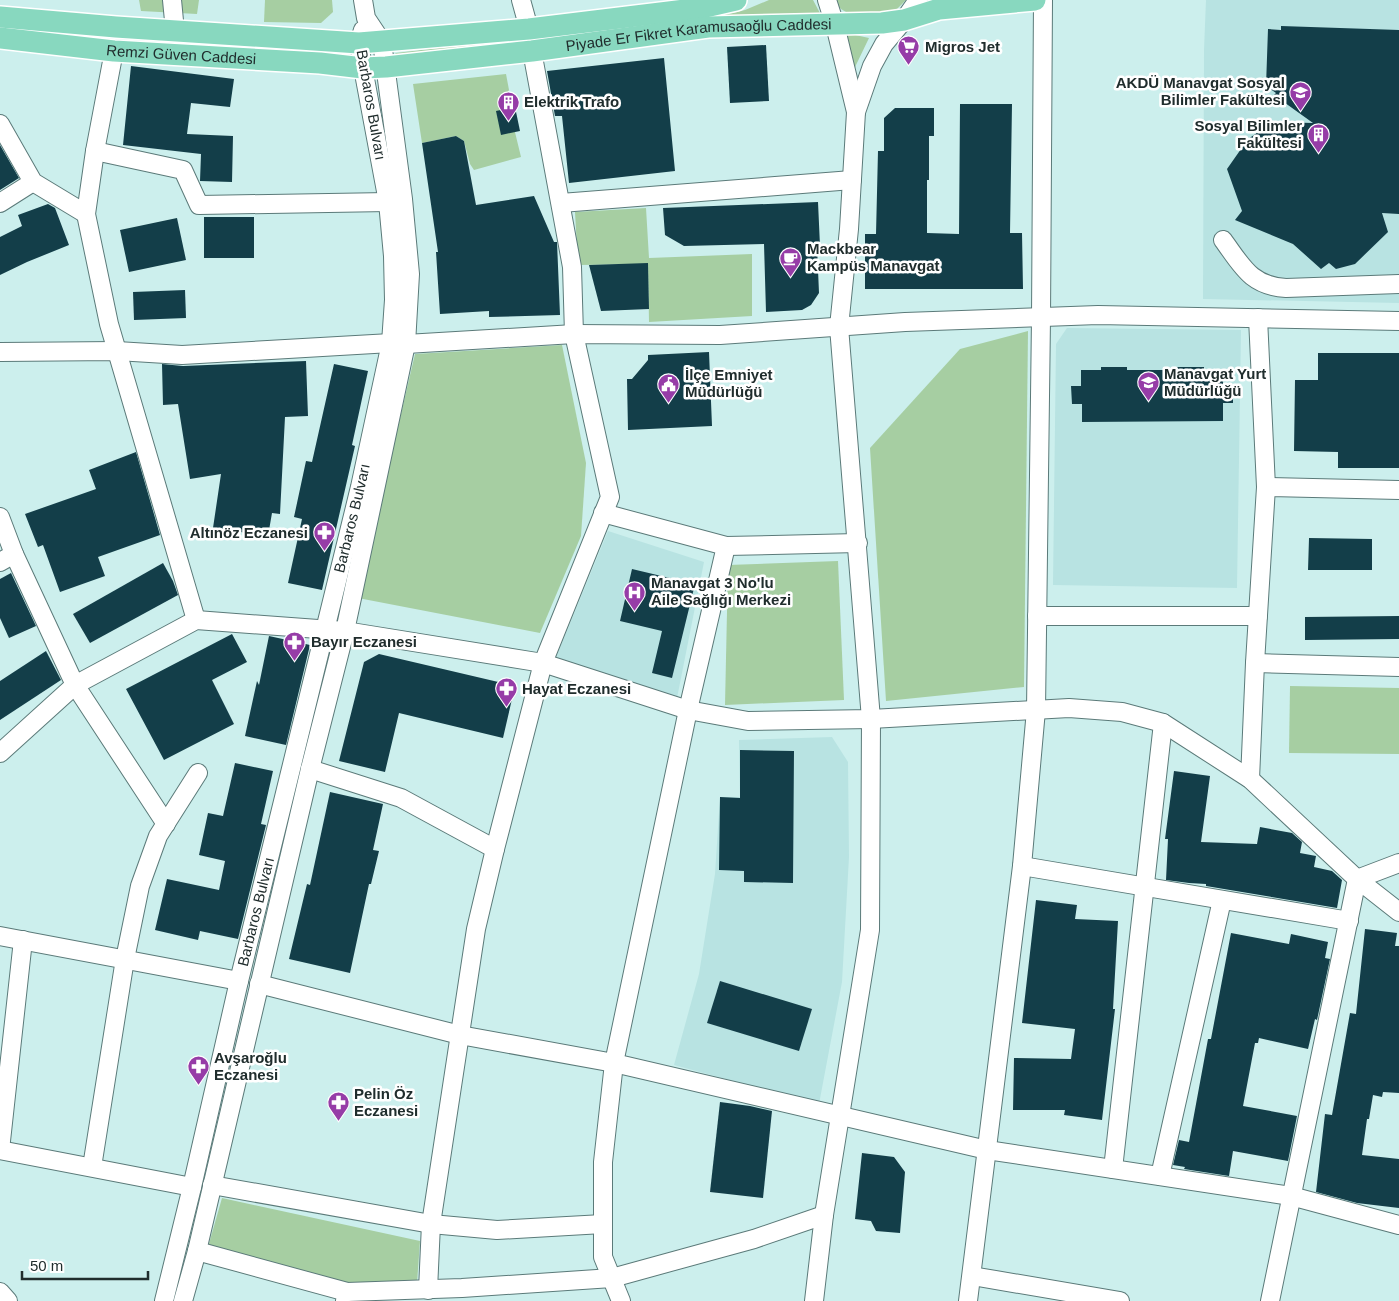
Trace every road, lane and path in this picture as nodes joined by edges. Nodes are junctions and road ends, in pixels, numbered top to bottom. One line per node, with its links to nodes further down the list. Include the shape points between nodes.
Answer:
1 (172, 0): 14 (street)
2 (363, 0): 10 (street)
3 (521, 0): 13 (street)
4 (736, 0): 13 (main road, Piyade Er Fikret Karamusaoğlu Caddesi, via 701,8)
5 (827, 0): 12 (street)
6 (918, 0): 11 (street)
7 (1035, 0): 11 (main road, Piyade Er Fikret Karamusaoğlu Caddesi, via 939,9)
8 (1043, 0): 33 (street)
9 (0, 17): 14 (main road, Remzi Güven Caddesi)
10 (366, 18): 16 (street, Barbaros Bulvarı); 17 (street, Barbaros Bulvarı)
11 (904, 20): 12 (main road, Piyade Er Fikret Karamusaoğlu Caddesi); 22 (street, via 884,44 872,66)
12 (835, 25): 19 (main road, Piyade Er Fikret Karamusaoğlu Caddesi, via 708,27); 22 (street)
13 (529, 29): 16 (main road, Piyade Er Fikret Karamusaoğlu Caddesi)
14 (175, 31): 17 (main road, Remzi Güven Caddesi)
15 (0, 38): 18 (main road, Remzi Güven Caddesi)
16 (382, 42): 17 (main road, Piyade Er Fikret Karamusaoğlu Caddesi); 20 (street, Barbaros Bulvarı)
17 (360, 44): 21 (street, Barbaros Bulvarı)
18 (114, 51): 21 (main road, Remzi Güven Caddesi); 24 (street)
19 (532, 51): 20 (main road, Piyade Er Fikret Karamusaoğlu Caddesi); 29 (street)
20 (386, 67): 21 (main road, Piyade Er Fikret Karamusaoğlu Caddesi); 38 (street, Barbaros Bulvarı, via 410,274)
21 (363, 68): 27 (street, Barbaros Bulvarı)
22 (856, 112): 25 (street)
23 (0, 124): 26 (street)
24 (95, 151): 27 (street, via 183,170 199,204); 30 (street)
25 (852, 180): 29 (street); 36 (street)
26 (33, 182): 28 (street); 30 (street)
27 (388, 202): 38 (street, Barbaros Bulvarı)
28 (0, 203)
29 (561, 203): 37 (street, via 572,267)
30 (86, 214): 39 (street)
31 (1223, 240): 32 (street, via 1248,274 1268,286)
32 (1399, 284)
33 (1041, 318): 34 (street, via 1098,315); 36 (street); 48 (street)
34 (1258, 318): 35 (street); 41 (street)
35 (1399, 321)
36 (839, 327): 37 (street, via 720,335); 45 (street)
37 (574, 334): 38 (street); 43 (street, via 610,498)
38 (399, 344): 39 (street, via 182,355); 51 (street, Barbaros Bulvarı); 52 (street, Barbaros Bulvarı)
39 (117, 351): 40 (street); 50 (street)
40 (0, 352)
41 (1266, 487): 42 (street); 49 (street)
42 (1399, 490)
43 (603, 513): 46 (street); 53 (street)
44 (0, 517): 47 (street)
45 (858, 543): 46 (street); 59 (street)
46 (726, 546): 57 (street)
47 (7, 558): 56 (street)
48 (1037, 616): 49 (street); 58 (street)
49 (1258, 616): 54 (street)
50 (196, 620): 51 (street); 56 (street)
51 (325, 628): 52 (street); 77 (street, Barbaros Bulvarı)
52 (346, 631): 53 (street); 62 (street, Barbaros Bulvarı)
53 (543, 663): 57 (street); 66 (street)
54 (1255, 663): 55 (street); 64 (street)
55 (1399, 667)
56 (75, 685): 61 (street); 65 (street)
57 (688, 710): 59 (street, via 748,720); 80 (street)
58 (1036, 710): 59 (street); 60 (street, via 1069,708 1122,712); 68 (street)
59 (871, 719): 81 (street, via 870,930)
60 (1163, 723): 64 (street); 70 (street)
61 (0, 753)
62 (310, 768): 66 (street, via 400,798); 78 (street, Barbaros Bulvarı)
63 (198, 773): 65 (street)
64 (1250, 780): 69 (street)
65 (166, 824): 76 (street, via 158,836 140,886)
66 (495, 848): 79 (street, via 476,929)
67 (1399, 863): 69 (street)
68 (1022, 866): 70 (street); 83 (street)
69 (1357, 879): 72 (street); 73 (street)
70 (1144, 887): 71 (street); 85 (street)
71 (1222, 900): 73 (street); 86 (street)
72 (1399, 912)
73 (1349, 921): 89 (street)
74 (0, 936): 75 (street)
75 (23, 940): 76 (street); 82 (street)
76 (125, 959): 77 (street); 84 (street)
77 (239, 981): 88 (street, Barbaros Bulvarı)
78 (259, 984): 79 (street); 87 (street, Barbaros Bulvarı)
79 (460, 1035): 80 (street); 91 (street)
80 (614, 1063): 81 (street); 92 (street, via 603,1162)
81 (840, 1116): 83 (street); 90 (street)
82 (0, 1150): 84 (street)
83 (987, 1150): 85 (street); 95 (street)
84 (92, 1167): 88 (street)
85 (1113, 1169): 86 (street)
86 (1160, 1176): 89 (street)
87 (212, 1185): 91 (street); 94 (street, Barbaros Bulvarı)
88 (192, 1187): 102 (street, Barbaros Bulvarı)
89 (1291, 1196): 93 (street); 108 (street)
90 (824, 1215): 96 (street, via 754,1239); 105 (street)
91 (432, 1224): 92 (street, via 497,1230); 97 (street)
92 (603, 1224): 96 (street, via 603,1257)
93 (1399, 1225)
94 (196, 1251): 100 (street); 103 (street, Barbaros Bulvarı)
95 (972, 1276): 106 (street); 107 (street)
96 (612, 1278): 99 (street); 104 (street)
97 (428, 1290): 99 (street); 100 (street)
98 (0, 1292): 101 (street)
99 (462, 1295)
100 (346, 1296)
101 (8, 1301)
102 (164, 1301)
103 (183, 1301)
104 (621, 1301)
105 (814, 1301)
106 (968, 1301)
107 (1116, 1301)
108 (1270, 1301)

